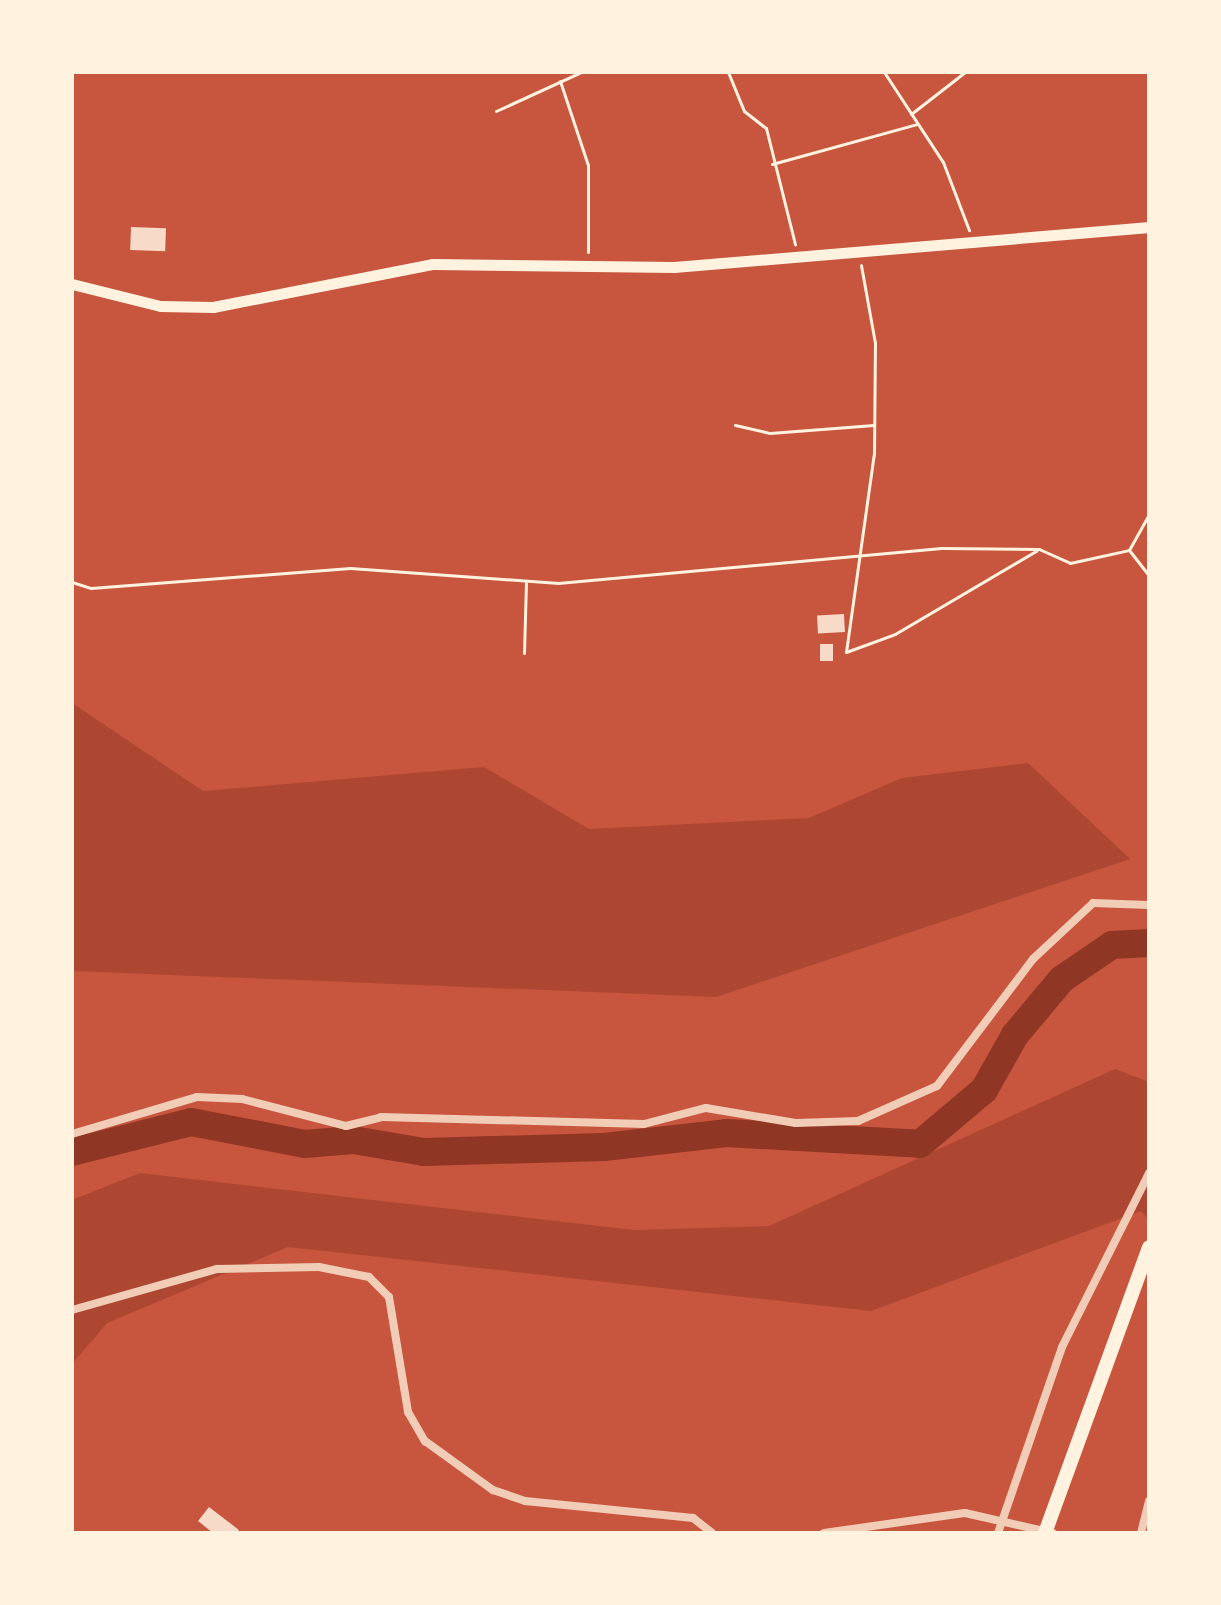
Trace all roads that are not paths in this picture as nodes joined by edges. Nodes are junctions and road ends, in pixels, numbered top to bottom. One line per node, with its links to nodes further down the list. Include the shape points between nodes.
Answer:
1 (1149, 227): 2 (main road, via 588,267 432,264 213,307 160,306)
2 (72, 284)
3 (1149, 905): 4 (street, via 1093,903 1064,924 937,1086 868,1119 796,1123 706,1108 644,1124 381,1117 346,1126 242,1099 197,1097)
4 (72, 1134)
5 (1149, 1173): 9 (street, via 1062,1347)
6 (1149, 1247): 13 (highway)
7 (72, 1310): 10 (street, via 217,1269 319,1267 369,1277 389,1297 408,1412 425,1441 504,1494 693,1518)
8 (1149, 1501): 15 (street)
9 (1003, 1519): 11 (street, via 965,1513); 12 (street); 14 (street)
10 (712, 1533)
11 (824, 1533)
12 (998, 1533)
13 (1045, 1533)
14 (1053, 1533)
15 (1141, 1533)

